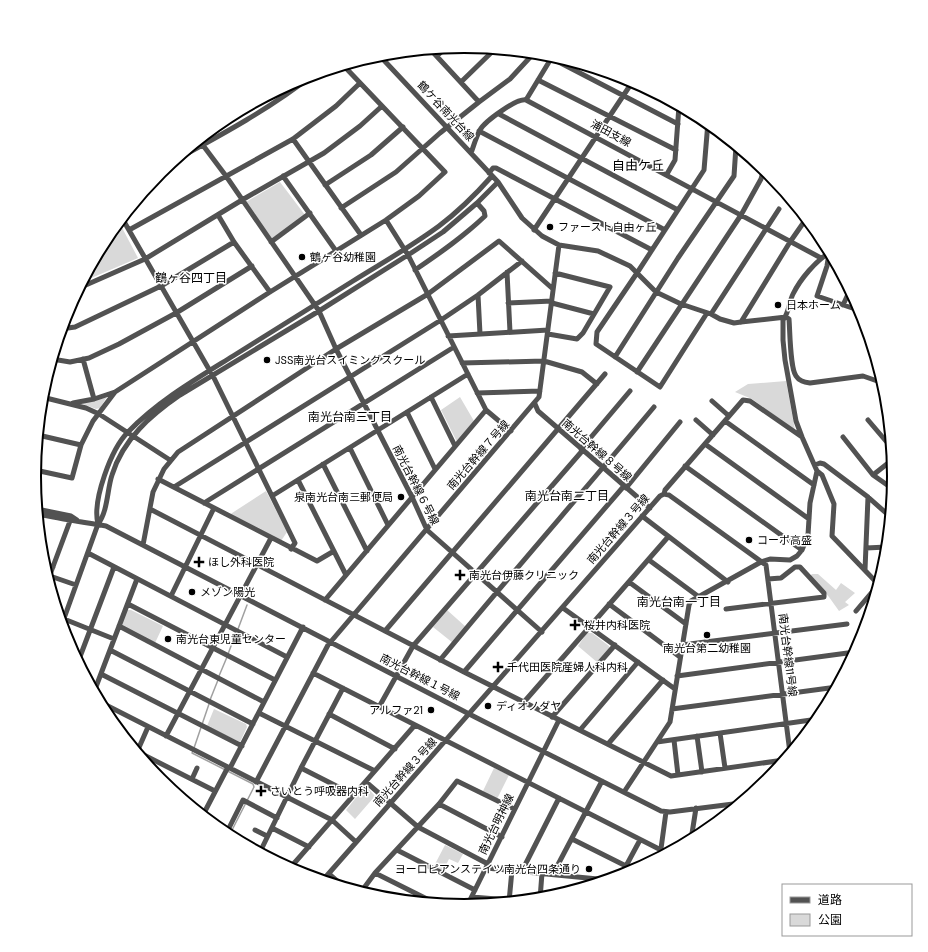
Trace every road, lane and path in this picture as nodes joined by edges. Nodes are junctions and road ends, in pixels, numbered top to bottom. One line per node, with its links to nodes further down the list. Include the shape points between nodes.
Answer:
1 (490, 54): 9 (street)
2 (437, 56): 9 (street)
3 (529, 58): 15 (street, via 510,79)
4 (384, 61): 22 (street, 鶴ケ谷南光台線)
5 (549, 61): 8 (street)
6 (571, 66): 13 (street)
7 (347, 69): 10 (street)
8 (538, 80): 14 (street); 19 (street)
9 (461, 82): 15 (street)
10 (360, 83): 16 (street); 26 (street, via 336,106)
11 (629, 87): 13 (street)
12 (295, 88): 27 (street, via 264,110)
13 (623, 96): 19 (street); 20 (street)
14 (526, 100): 18 (street, via 519,100); 25 (street, 浦田支線)
15 (479, 102): 22 (street)
16 (382, 106): 21 (street); 34 (street, via 341,141)
17 (679, 112): 20 (street)
18 (498, 114): 24 (street, via 488,120); 33 (street)
19 (610, 116): 25 (street); 30 (street)
20 (678, 124): 30 (street)
21 (403, 127): 29 (street); 42 (street, via 371,155)
22 (447, 127): 29 (street); 32 (street, 鶴ケ谷南光台線)
23 (707, 130): 43 (street, via 704,170)
24 (480, 131): 32 (street); 40 (street)
25 (596, 137): 33 (street); 36 (street, 浦田支線)
26 (293, 139): 34 (street); 37 (street)
27 (207, 140)
28 (201, 144): 37 (street, 南光台幹線６号線)
29 (423, 149): 48 (street, via 396,172); 54 (street, via 445,172 419,196)
30 (676, 150): 36 (street, via 675,160)
31 (736, 152): 46 (street, via 734,176)
32 (471, 153): 35 (street, 鶴ケ谷南光台線)
33 (582, 159): 40 (street); 50 (street)
34 (309, 161): 38 (street); 42 (street)
35 (490, 174): 41 (street, 鶴ケ谷南光台線); 44 (street, via 493,168 496,168); 66 (street, via 469,201)
36 (666, 174): 43 (street, 浦田支線)
37 (226, 176): 45 (street, 南光台幹線６号線); 58 (street)
38 (283, 176): 45 (street); 51 (street)
39 (762, 176): 52 (street)
40 (569, 179): 44 (street); 60 (street)
41 (498, 182): 47 (street); 59 (street, 鶴ケ谷南光台線, via 522,218)
42 (325, 185): 48 (street)
43 (692, 189): 46 (street, 浦田支線); 50 (street)
44 (556, 199): 59 (street); 67 (street)
45 (242, 200): 53 (street); 63 (street, 南光台幹線６号線)
46 (717, 202): 52 (street, 浦田支線); 85 (street)
47 (477, 203): 69 (street, via 443,232); 76 (street, via 485,216 464,236)
48 (341, 208): 61 (street)
49 (779, 209): 57 (street)
50 (678, 210): 60 (street)
51 (310, 214): 63 (street); 68 (street)
52 (741, 214): 57 (street, 浦田支線); 91 (street)
53 (218, 215): 62 (street); 72 (street)
54 (386, 220): 61 (street); 66 (street)
55 (125, 223): 58 (street)
56 (803, 223): 64 (street)
57 (767, 229): 64 (street, 浦田支線); 97 (street)
58 (129, 230): 72 (street)
59 (534, 230): 65 (street, 鶴ケ谷南光台線)
60 (665, 230): 67 (street)
61 (361, 235): 68 (street)
62 (234, 242): 75 (street); 82 (street)
63 (271, 242): 80 (street, 南光台幹線６号線)
64 (790, 242): 71 (street, 浦田支線); 101 (street)
65 (559, 245): 78 (street, 南光台幹線７号線); 79 (street, 鶴ケ谷南光台線, via 598,251 630,266)
66 (405, 249): 69 (street); 92 (street)
67 (652, 250): 79 (street)
68 (336, 251): 80 (street)
69 (408, 255): 76 (street); 95 (street)
70 (825, 255): 71 (street)
71 (820, 258): 99 (street, via 793,295)
72 (145, 259): 81 (street); 82 (street)
73 (522, 261): 77 (street); 83 (street); 86 (street, via 499,241)
74 (828, 261): 93 (street, via 817,296)
75 (252, 266): 84 (street); 96 (street)
76 (415, 270): 86 (street)
77 (507, 272): 87 (street); 90 (street)
78 (555, 273): 83 (street, 南光台幹線７号線); 98 (street, via 610,287)
79 (637, 273): 85 (street, 鶴ケ谷南光台線); 110 (street, via 597,332 596,344)
80 (295, 278): 84 (street); 92 (street, 南光台幹線６号線)
81 (87, 284)
82 (161, 286): 96 (street); 102 (street, via 75,327)
83 (553, 289): 89 (street, 南光台幹線７号線)
84 (270, 292): 107 (street)
85 (656, 292): 91 (street, 鶴ケ谷南光台線); 110 (street)
86 (428, 294): 100 (street); 109 (street)
87 (478, 294): 100 (street); 105 (street)
88 (847, 297): 93 (street)
89 (552, 302): 90 (street); 98 (street); 104 (street, 南光台幹線７号線)
90 (508, 303): 103 (street)
91 (681, 304): 97 (street, 鶴ケ谷南光台線); 115 (street)
92 (315, 305): 95 (street, 南光台幹線６号線); 116 (street)
93 (843, 305): 94 (street)
94 (852, 308)
95 (319, 311): 109 (street, 南光台幹線６号線); 116 (street)
96 (176, 313): 107 (street); 111 (street, via 119,344)
97 (709, 313): 101 (street, 鶴ケ谷南光台線, via 720,319); 115 (street, via 660,387)
98 (594, 314): 104 (street, via 577,339)
99 (786, 317): 101 (street, 鶴ケ谷南光台線); 120 (street, via 789,319 793,370 799,379 810,383 863,376); 150 (street, via 783,320 783,340 796,421)
100 (441, 320): 106 (street); 119 (street)
101 (741, 322)
102 (68, 328)
103 (510, 332): 104 (street); 105 (street)
104 (548, 332): 113 (street, 南光台幹線７号線)
105 (480, 334): 106 (street)
106 (448, 336): 108 (street)
107 (193, 342): 116 (street); 124 (street)
108 (454, 347): 114 (street); 131 (street)
109 (336, 349): 119 (street, 南光台幹線６号線); 137 (street)
110 (615, 357): 115 (street)
111 (83, 359): 112 (street, via 70,362); 128 (street)
112 (57, 360)
113 (544, 361): 114 (street); 121 (street, via 582,372); 122 (street, 南光台幹線７号線)
114 (462, 363): 117 (street)
115 (637, 372)
116 (211, 373): 137 (street); 146 (street, via 160,403); 149 (street, via 162,407)
117 (468, 374): 125 (street); 126 (street)
118 (605, 374): 121 (street)
119 (350, 377): 131 (street, 南光台幹線６号線); 153 (street)
120 (876, 381)
121 (597, 384): 143 (street)
122 (540, 391): 125 (street); 132 (street, 南光台幹線７号線, via 539,398)
123 (630, 391): 158 (street)
124 (115, 392): 128 (street); 136 (street)
125 (477, 393): 134 (street)
126 (431, 397): 135 (street); 156 (street)
127 (48, 398): 130 (street)
128 (94, 399): 130 (street)
129 (712, 401): 138 (street)
130 (72, 403): 136 (street)
131 (364, 403): 144 (street, 南光台幹線６号線); 165 (street)
132 (534, 404): 143 (street, 南光台幹線８号線); 145 (street, 南光台幹線７号線)
133 (654, 407): 163 (street)
134 (486, 410): 145 (street); 156 (street)
135 (407, 412): 144 (street); 166 (street)
136 (99, 414): 146 (street); 155 (street)
137 (232, 415): 153 (street); 159 (street, via 186,445)
138 (729, 416): 141 (street); 150 (street, via 743,400 750,401)
139 (696, 420): 147 (street)
140 (868, 420): 152 (street)
141 (725, 421): 147 (street); 171 (street)
142 (680, 422): 174 (street)
143 (558, 429): 158 (street, 南光台幹線８号線); 204 (street)
144 (378, 430): 157 (street); 177 (street, 南光台幹線６号線)
145 (511, 432): 192 (street, 南光台幹線７号線)
146 (127, 433): 149 (street); 190 (street, via 107,467 96,517)
147 (713, 435): 154 (street)
148 (43, 436): 155 (street)
149 (133, 436): 159 (street); 190 (street, via 116,463 102,519)
150 (802, 437): 164 (street)
151 (843, 437): 168 (street)
152 (885, 440)
153 (245, 442): 165 (street); 173 (street)
154 (705, 444): 162 (street); 187 (street)
155 (81, 445): 167 (street, via 72,478)
156 (455, 446): 166 (street)
157 (350, 448): 160 (street); 191 (street)
158 (582, 450): 163 (street, 南光台幹線８号線); 213 (street)
159 (170, 460): 169 (street)
160 (323, 464): 170 (street); 200 (street)
161 (887, 464): 168 (street)
162 (685, 466): 175 (street); 201 (street)
163 (603, 468): 174 (street, 南光台幹線８号線); 222 (street)
164 (816, 468): 171 (street); 178 (street, via 820,463 824,464); 211 (street, via 822,475 834,504 832,536)
165 (259, 469): 176 (street); 179 (street)
166 (435, 469): 177 (street)
167 (41, 471)
168 (873, 475): 172 (street)
169 (158, 479): 173 (street); 182 (street, via 152,492)
170 (298, 480): 176 (street); 202 (street)
171 (814, 485): 187 (street)
172 (887, 485)
173 (174, 487): 179 (street)
174 (625, 487): 181 (street, 南光台幹線８号線); 233 (street)
175 (664, 494): 181 (street, 南光台幹線３号線); 206 (street, 南光台幹線３号線, via 669,495)
176 (272, 496): 199 (street, via 295,543)
177 (412, 497): 191 (street); 192 (street, 南光台幹線６号線)
178 (868, 497): 184 (street); 198 (street)
179 (204, 503): 180 (street)
180 (214, 508): 193 (street); 195 (street)
181 (650, 508): 186 (street, 南光台幹線３号線)
182 (150, 509): 193 (street); 196 (street)
183 (43, 510): 188 (street, via 71,516)
184 (885, 512)
185 (43, 515): 189 (street)
186 (642, 516): 194 (street); 231 (street, 南光台幹線３号線)
187 (810, 519): 201 (street, via 808,535)
188 (77, 520): 189 (street); 190 (street, 南光台幹線１号線)
189 (70, 521): 208 (street)
190 (98, 524): 196 (street, 南光台幹線１号線); 203 (street)
191 (388, 525): 200 (street)
192 (427, 530): 204 (street, 南光台幹線６号線); 235 (street, 南光台幹線７号線)
193 (201, 535): 207 (street); 210 (street)
194 (668, 537): 205 (street); 220 (street)
195 (271, 538): 199 (street); 207 (street)
196 (143, 545): 210 (street, 南光台幹線１号線)
197 (881, 547): 198 (street)
198 (866, 548): 211 (street)
199 (292, 549): 202 (street, via 317,561)
200 (367, 550): 214 (street)
201 (802, 550): 206 (street, via 790,560 770,559)
202 (334, 551): 214 (street)
203 (88, 553): 209 (street); 221 (street)
204 (452, 553): 213 (street, 南光台幹線６号線); 245 (street)
205 (648, 560): 219 (street); 226 (street)
206 (761, 562): 217 (street, 南光台幹線11号線, via 766,565); 220 (street)
207 (257, 564): 224 (street); 227 (street)
208 (53, 567): 212 (street)
209 (114, 567): 216 (street); 244 (street)
210 (185, 567): 224 (street, 南光台幹線１号線); 225 (street)
211 (865, 570): 218 (street)
212 (52, 571)
213 (475, 573): 222 (street, 南光台幹線６号線); 252 (street)
214 (346, 575): 227 (street)
215 (54, 579): 221 (street)
216 (137, 579): 225 (street); 229 (street)
217 (768, 580): 228 (street, 南光台幹線11号線); 228 (street, via 781,578 795,567 800,567 824,593 824,597)
218 (874, 580)
219 (629, 582): 230 (street); 239 (street)
220 (728, 582): 226 (street)
221 (76, 585): 236 (street)
222 (496, 592): 233 (street, 南光台幹線６号線); 259 (street)
223 (870, 594): 234 (street)
224 (240, 595): 238 (street); 242 (street, 南光台幹線１号線)
225 (171, 596): 238 (street)
226 (699, 597): 239 (street, via 689,605)
227 (325, 600): 235 (street)
228 (771, 603): 232 (street); 247 (street, 南光台幹線11号線)
229 (128, 604): 241 (street); 253 (street)
230 (609, 604): 243 (street); 258 (street)
231 (563, 608): 243 (street); 246 (street, 南光台幹線３号線)
232 (726, 609)
233 (517, 610): 246 (street, 南光台幹線６号線); 263 (street)
234 (856, 611)
235 (354, 615): 245 (street); 249 (street, 南光台幹線７号線)
236 (65, 617)
237 (67, 623): 244 (street)
238 (225, 624): 253 (street); 257 (street)
239 (686, 624): 251 (street)
240 (847, 624): 247 (street)
241 (119, 626): 248 (street); 262 (street)
242 (302, 627): 249 (street, 南光台幹線１号線); 257 (street)
243 (590, 627): 250 (street); 278 (street)
244 (90, 630): 248 (street); 256 (street)
245 (385, 631): 252 (street)
246 (542, 632): 271 (street, 南光台幹線３号線)
247 (775, 633): 251 (street); 261 (street, 南光台幹線11号線)
248 (114, 639): 254 (street)
249 (330, 642): 264 (street, 南光台幹線７号線); 266 (street, 南光台幹線１号線)
250 (615, 645): 260 (street); 286 (street)
251 (682, 645): 258 (street)
252 (414, 646): 259 (street); 266 (street)
253 (213, 648): 262 (street); 268 (street)
254 (110, 650): 265 (street); 275 (street)
255 (848, 653): 261 (street)
256 (81, 654)
257 (288, 657): 268 (street)
258 (680, 657): 267 (street)
259 (440, 660): 263 (street)
260 (638, 662): 269 (street); 294 (street)
261 (779, 663): 267 (street); 276 (street, 南光台幹線11号線)
262 (202, 669): 275 (street); 277 (street)
263 (464, 672): 271 (street)
264 (313, 673): 272 (street); 292 (street, 南光台幹線７号線)
265 (101, 674): 270 (street); 282 (street)
266 (396, 676): 280 (street); 285 (street, 南光台幹線１号線)
267 (677, 676): 274 (street)
268 (275, 680): 277 (street)
269 (663, 680): 274 (street); 302 (street)
270 (97, 685)
271 (494, 687): 278 (street); 285 (street, 南光台幹線３号線)
272 (343, 688): 280 (street); 284 (street)
273 (830, 688): 276 (street)
274 (675, 689): 281 (street)
275 (190, 691): 282 (street); 290 (street)
276 (782, 693): 281 (street); 289 (street, 南光台幹線11号線)
277 (264, 702): 283 (street)
278 (524, 702): 286 (street)
279 (110, 707): 293 (street)
280 (379, 707): 291 (street)
281 (672, 709): 301 (street, via 670,722)
282 (178, 713): 296 (street); 303 (street)
283 (259, 713): 290 (street); 292 (street)
284 (329, 714): 299 (street); 306 (street)
285 (469, 714): 300 (street, 南光台幹線３号線); 307 (street, 南光台幹線１号線)
286 (552, 716): 287 (street)
287 (559, 720): 294 (street); 307 (street, 南光台明神線)
288 (810, 720): 289 (street)
289 (786, 723): 295 (street); 305 (street, 南光台幹線11号線)
290 (253, 724): 303 (street)
291 (416, 725): 300 (street); 306 (street)
292 (285, 726): 299 (street); 320 (street, 南光台幹線７号線)
293 (148, 727): 296 (street); 304 (street)
294 (580, 730): 302 (street)
295 (720, 733): 297 (street); 313 (street)
296 (166, 736): 314 (street)
297 (697, 736): 298 (street); 316 (street)
298 (674, 740): 301 (street); 317 (street)
299 (315, 741): 312 (street); 315 (street)
300 (446, 741): 322 (street); 328 (street, 南光台幹線３号線)
301 (657, 742): 310 (street)
302 (608, 744): 310 (street)
303 (242, 746): 314 (street)
304 (139, 747)
305 (789, 747)
306 (395, 749): 315 (street)
307 (543, 751): 319 (street, 南光台幹線１号線); 322 (street, 南光台明神線)
308 (147, 756): 318 (street)
309 (776, 761): 313 (street)
310 (644, 762): 317 (street, via 671,776); 324 (street)
311 (197, 768): 318 (street)
312 (301, 768): 325 (street); 326 (street)
313 (725, 768): 316 (street)
314 (227, 769): 320 (street); 323 (street)
315 (375, 771): 321 (street)
316 (702, 772): 317 (street)
317 (678, 775)
318 (192, 779): 323 (street)
319 (602, 781): 324 (street, 南光台幹線１号線); 334 (street)
320 (256, 782): 326 (street)
321 (366, 782): 325 (street); 328 (street)
322 (528, 783): 327 (street); 332 (street, 南光台明神線)
323 (215, 791): 333 (street)
324 (624, 792): 335 (street, 南光台幹線１号線)
325 (354, 795): 337 (street)
326 (287, 797): 336 (street); 337 (street)
327 (559, 798): 334 (street); 356 (street)
328 (390, 803): 338 (street); 347 (street, 南光台幹線３号線)
329 (732, 803): 331 (street)
330 (439, 804): 332 (street, via 457,781); 338 (street); 344 (street)
331 (696, 808): 335 (street); 342 (street)
332 (514, 809): 344 (street, 南光台明神線)
333 (205, 811)
334 (586, 812): 345 (street); 346 (street)
335 (666, 812): 351 (street)
336 (276, 818): 339 (street, via 243,800); 340 (street)
337 (332, 820): 347 (street); 349 (street)
338 (418, 827): 350 (street); 353 (street)
339 (229, 828)
340 (272, 828): 343 (street); 349 (street)
341 (255, 830): 343 (street)
342 (693, 831)
343 (267, 836): 348 (street)
344 (502, 837): 353 (street, 南光台明神線)
345 (572, 839): 354 (street); 360 (street)
346 (640, 840): 351 (street); 354 (street)
347 (356, 842): 359 (street, 南光台幹線３号線)
348 (262, 847)
349 (309, 847): 352 (street)
350 (397, 850): 357 (street); 365 (street)
351 (661, 850)
352 (294, 863)
353 (488, 866): 355 (street); 365 (street, 南光台明神線)
354 (626, 866)
355 (512, 870): 356 (street); 368 (street)
356 (522, 871): 358 (street)
357 (375, 873): 364 (street); 367 (street)
358 (542, 873): 360 (street); 366 (street)
359 (329, 874): 361 (street, 南光台幹線３号線); 362 (street)
360 (553, 874): 363 (street)
361 (327, 876)
362 (335, 879)
363 (595, 879)
364 (364, 887)
365 (475, 890): 369 (street, 南光台明神線)
366 (541, 892)
367 (421, 896)
368 (509, 896)
369 (472, 897): 370 (street)
370 (484, 898)

